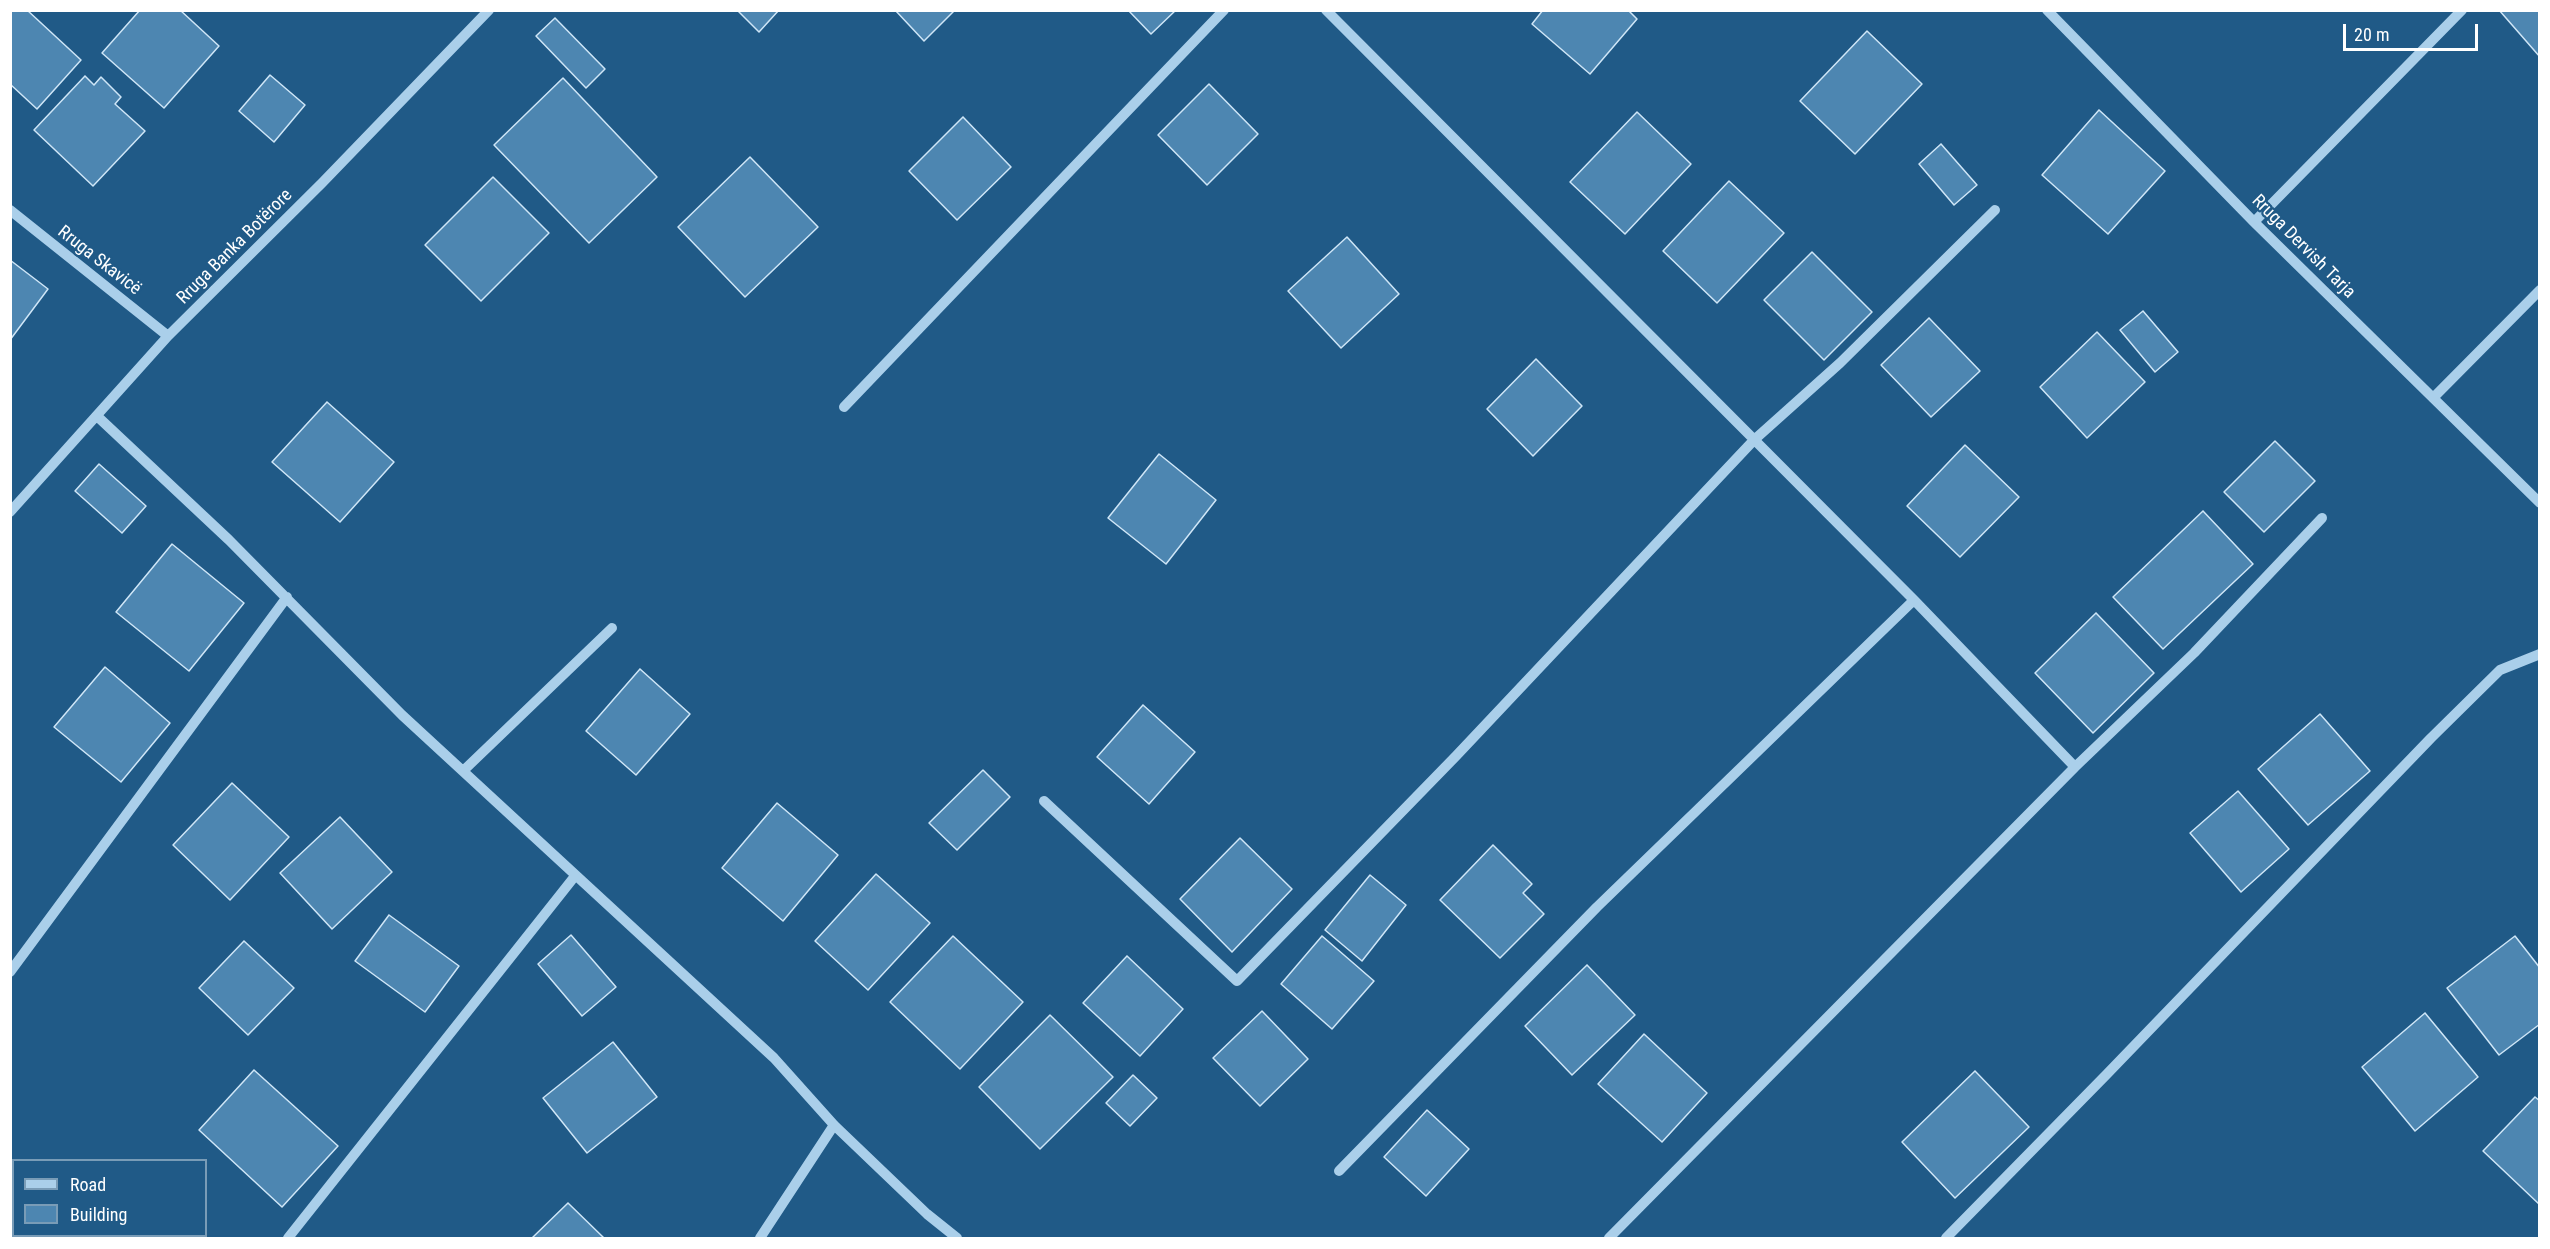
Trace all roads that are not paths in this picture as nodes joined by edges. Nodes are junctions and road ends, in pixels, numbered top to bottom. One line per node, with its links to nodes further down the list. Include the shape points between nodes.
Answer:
1 (489, 10): 10 (street, Rruga Banka Botërore)
2 (1224, 10): 12 (street)
3 (1326, 10): 14 (street)
4 (2047, 10): 8 (street, Rruga Dervish Tarja)
5 (2462, 10): 8 (street)
6 (10, 210): 10 (street, Rruga Skavicë)
7 (1995, 210): 14 (street, via 1840,363)
8 (2254, 222): 11 (street, Rruga Dervish Tarja)
9 (2540, 290): 11 (street)
10 (168, 336): 13 (street, Rruga Banka Botërore)
11 (2433, 398): 15 (street, Rruga Dervish Tarja)
12 (844, 407)
13 (98, 417): 16 (street, Rruga Banka Botërore); 18 (street)
14 (1754, 440): 19 (street); 24 (street, via 1237,981)
15 (2540, 503)
16 (10, 512)
17 (2322, 518): 22 (street, via 2194,653)
18 (287, 597): 23 (street, via 402,715); 26 (street)
19 (1914, 600): 22 (street); 28 (street, via 1597,907)
20 (612, 628): 23 (street)
21 (2540, 654): 33 (street, via 2500,670)
22 (2075, 767): 32 (street)
23 (463, 771): 25 (street)
24 (1044, 801)
25 (575, 876): 27 (street, via 774,1058); 29 (street)
26 (10, 972)
27 (834, 1125): 30 (street); 31 (street)
28 (1340, 1171)
29 (288, 1239)
30 (760, 1239)
31 (957, 1239)
32 (1610, 1239)
33 (1946, 1239)

